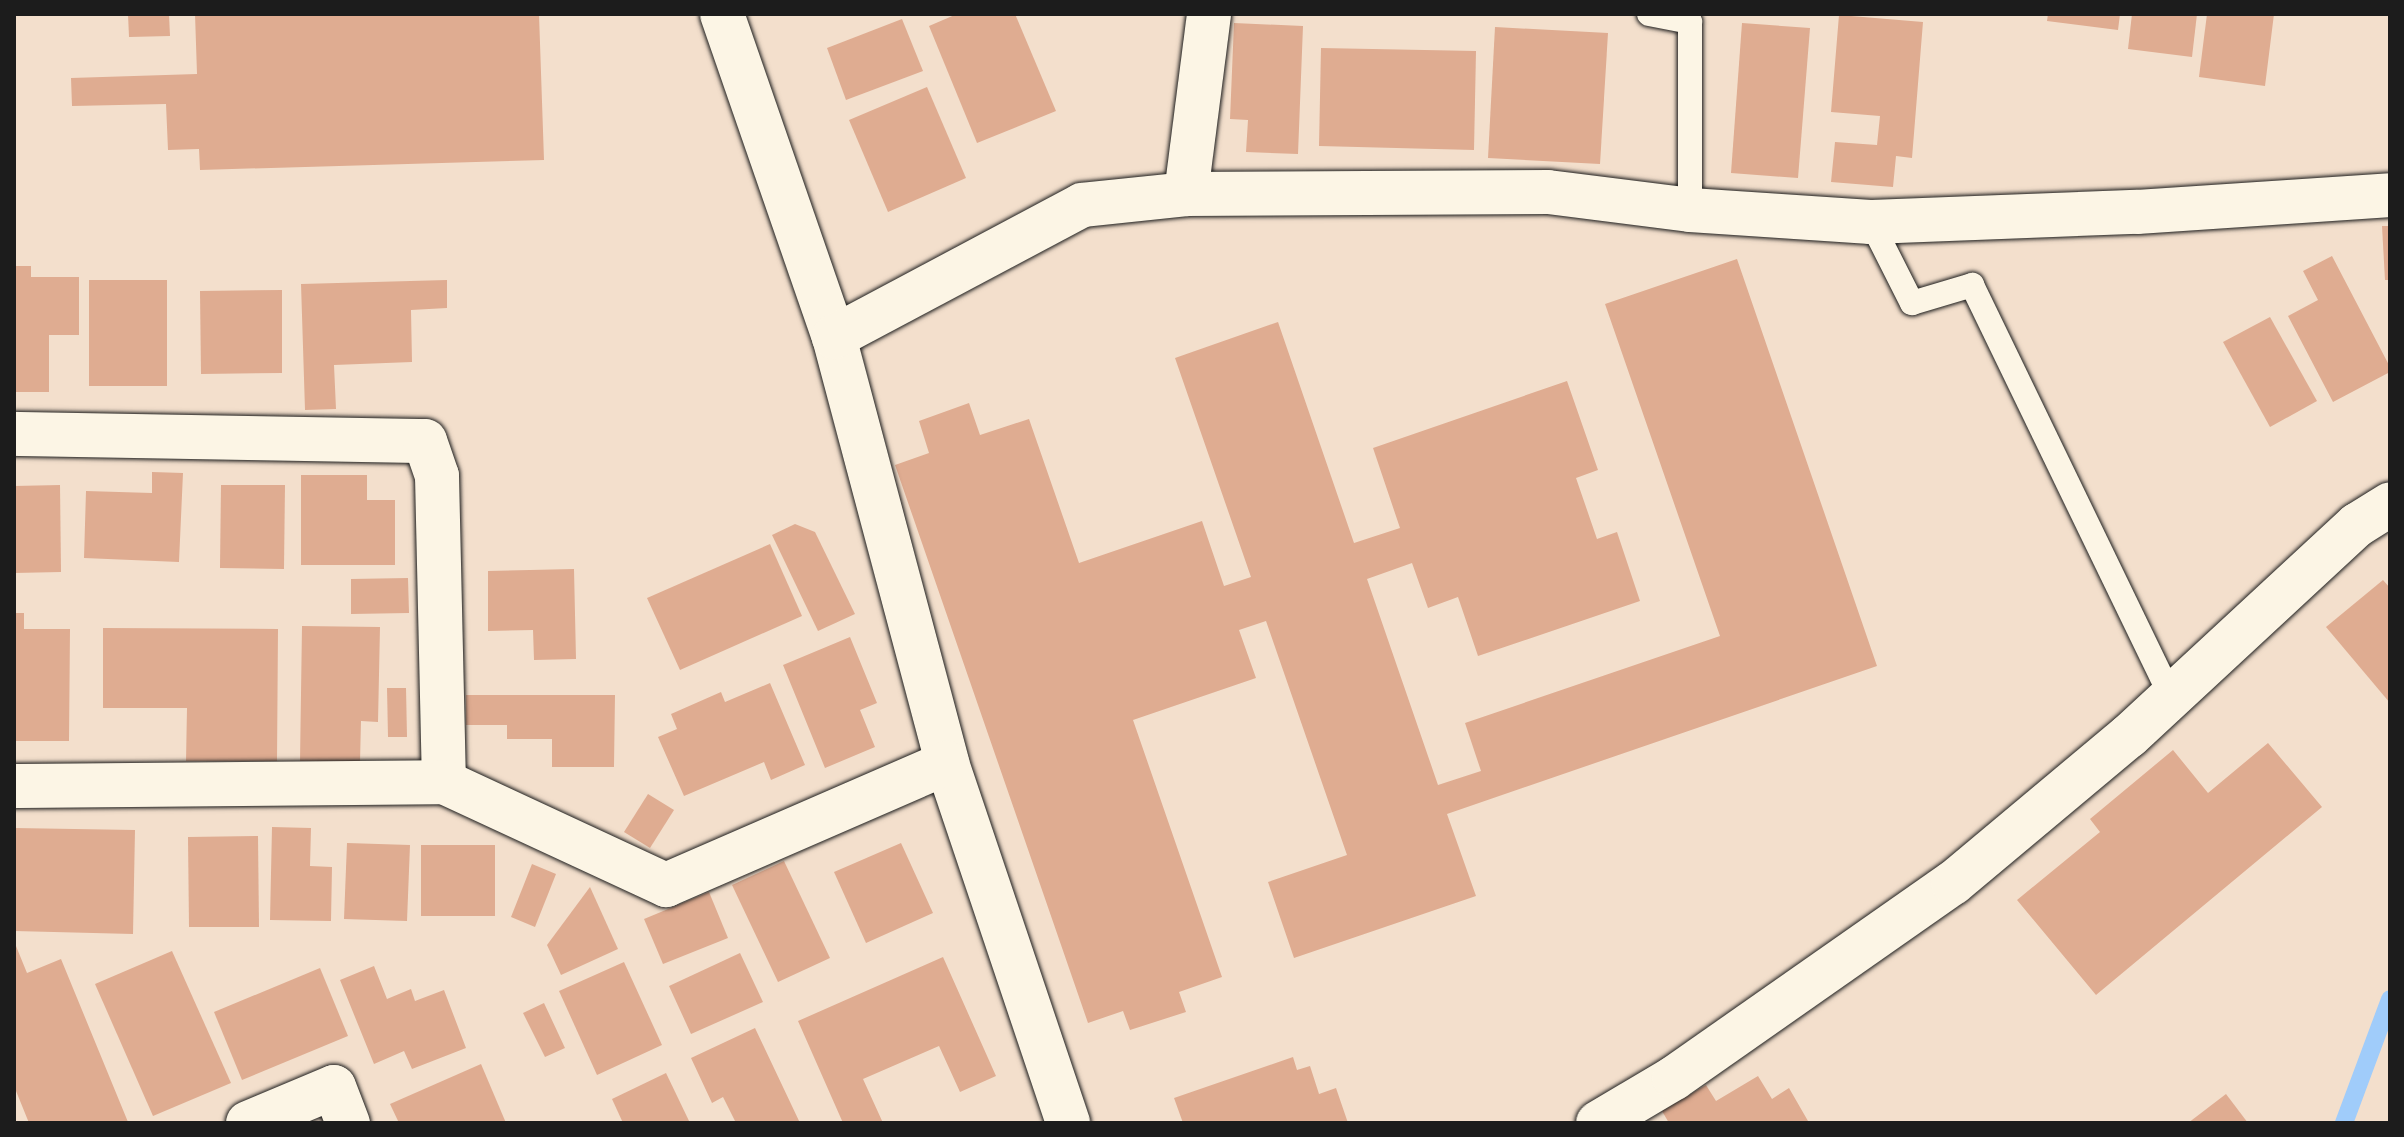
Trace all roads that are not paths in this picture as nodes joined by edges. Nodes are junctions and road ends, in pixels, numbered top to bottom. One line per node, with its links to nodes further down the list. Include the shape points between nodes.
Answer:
1 (722, 14): 8 (street)
2 (1209, 14): 4 (street)
3 (1649, 14): 6 (lane, via 1690,22)
4 (1186, 194): 6 (street, via 1548,192); 8 (street, via 1082,205)
5 (2390, 195): 7 (street)
6 (1690, 210): 7 (street)
7 (1871, 222): 11 (lane, via 1912,303 1972,285)
8 (834, 337): 12 (street)
9 (14, 434): 13 (street, via 425,441 437,476)
10 (2390, 504): 11 (street, via 2357,525)
11 (2171, 697): 18 (street, via 1953,883 1674,1078)
12 (947, 763): 13 (street, via 666,885); 15 (street)
13 (444, 782): 14 (street)
14 (14, 786)
15 (1055, 1119)
16 (248, 1123): 17 (street, via 334,1087)
17 (348, 1123)
18 (1598, 1123)

